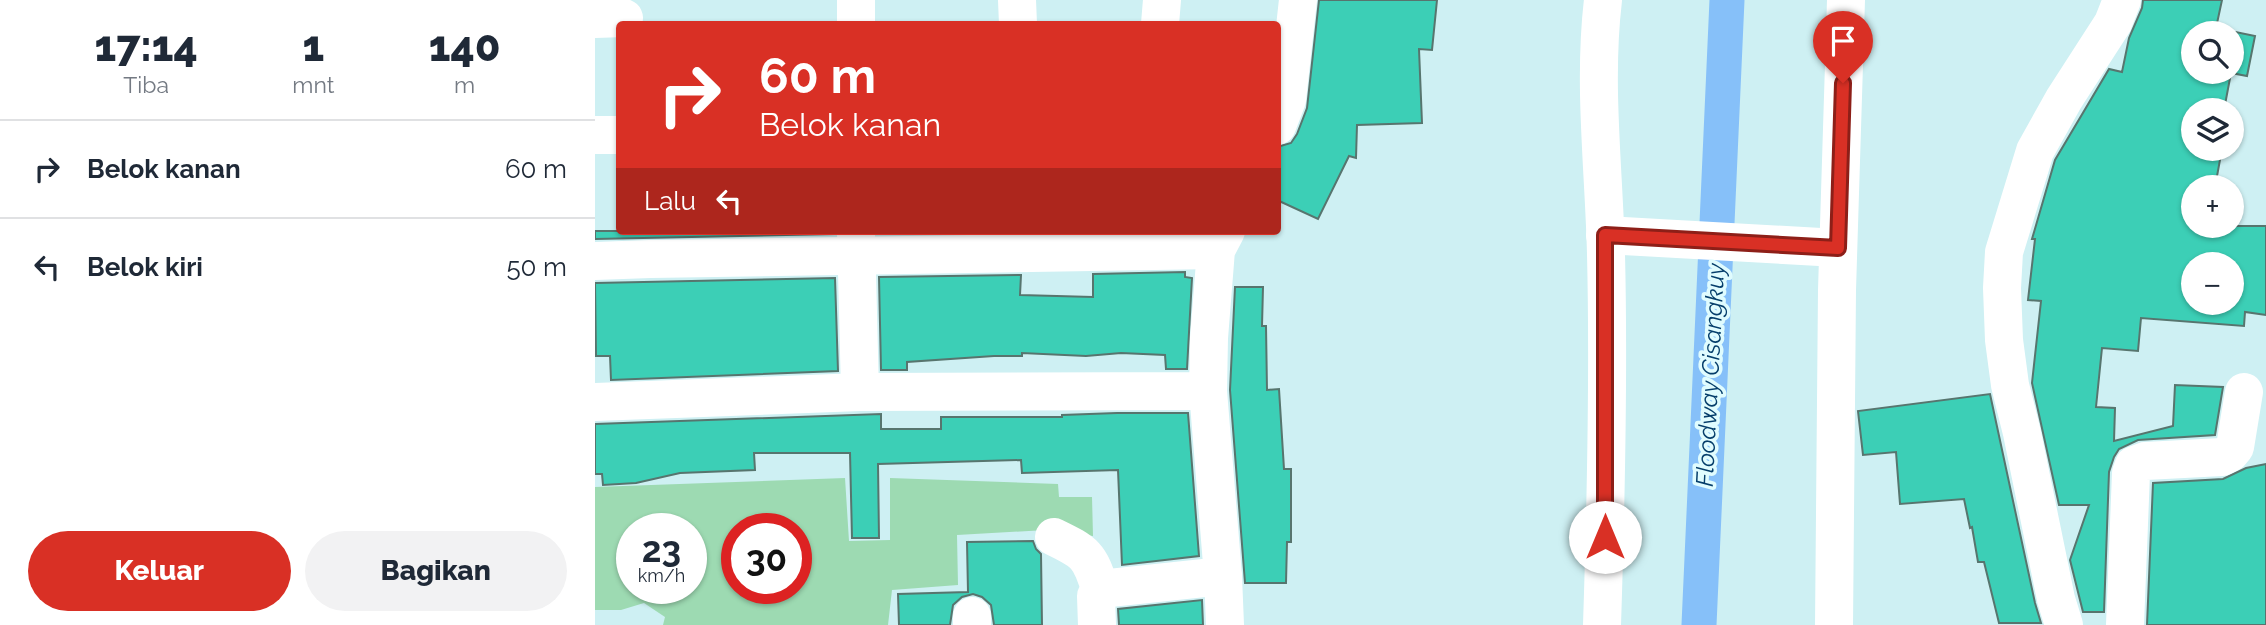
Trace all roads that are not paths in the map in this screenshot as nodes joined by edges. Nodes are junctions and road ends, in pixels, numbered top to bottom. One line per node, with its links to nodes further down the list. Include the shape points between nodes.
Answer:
1 (856, 0): 8 (street)
2 (1017, 0): 9 (street)
3 (1161, 0): 10 (street)
4 (1298, 0): 11 (street, via 1287,100)
5 (1604, 0): 14 (street, via 1599,39)
6 (1846, 0): 17 (street)
7 (2122, 0): 29 (street, via 2113,23 2035,151 2004,252 2004,340 2010,385)
8 (856, 21)
9 (1018, 21)
10 (1160, 21)
11 (1281, 116)
12 (595, 135): 13 (street)
13 (616, 135)
14 (1605, 235): 17 (street); 27 (street)
15 (1221, 241): 16 (street); 19 (street, via 1209,338)
16 (857, 244): 18 (street); 20 (street)
17 (1838, 248): 28 (street)
18 (595, 261)
19 (1208, 391): 20 (street); 24 (street)
20 (860, 392): 22 (street)
21 (2244, 392): 30 (street, via 2235,447 2230,453 2134,465)
22 (595, 402)
23 (1053, 537): 25 (street, via 1075,547 1093,565)
24 (1223, 576): 25 (street); 26 (street)
25 (1098, 607)
26 (1225, 625)
27 (1602, 625)
28 (1833, 625)
29 (2064, 625)
30 (2125, 625)

